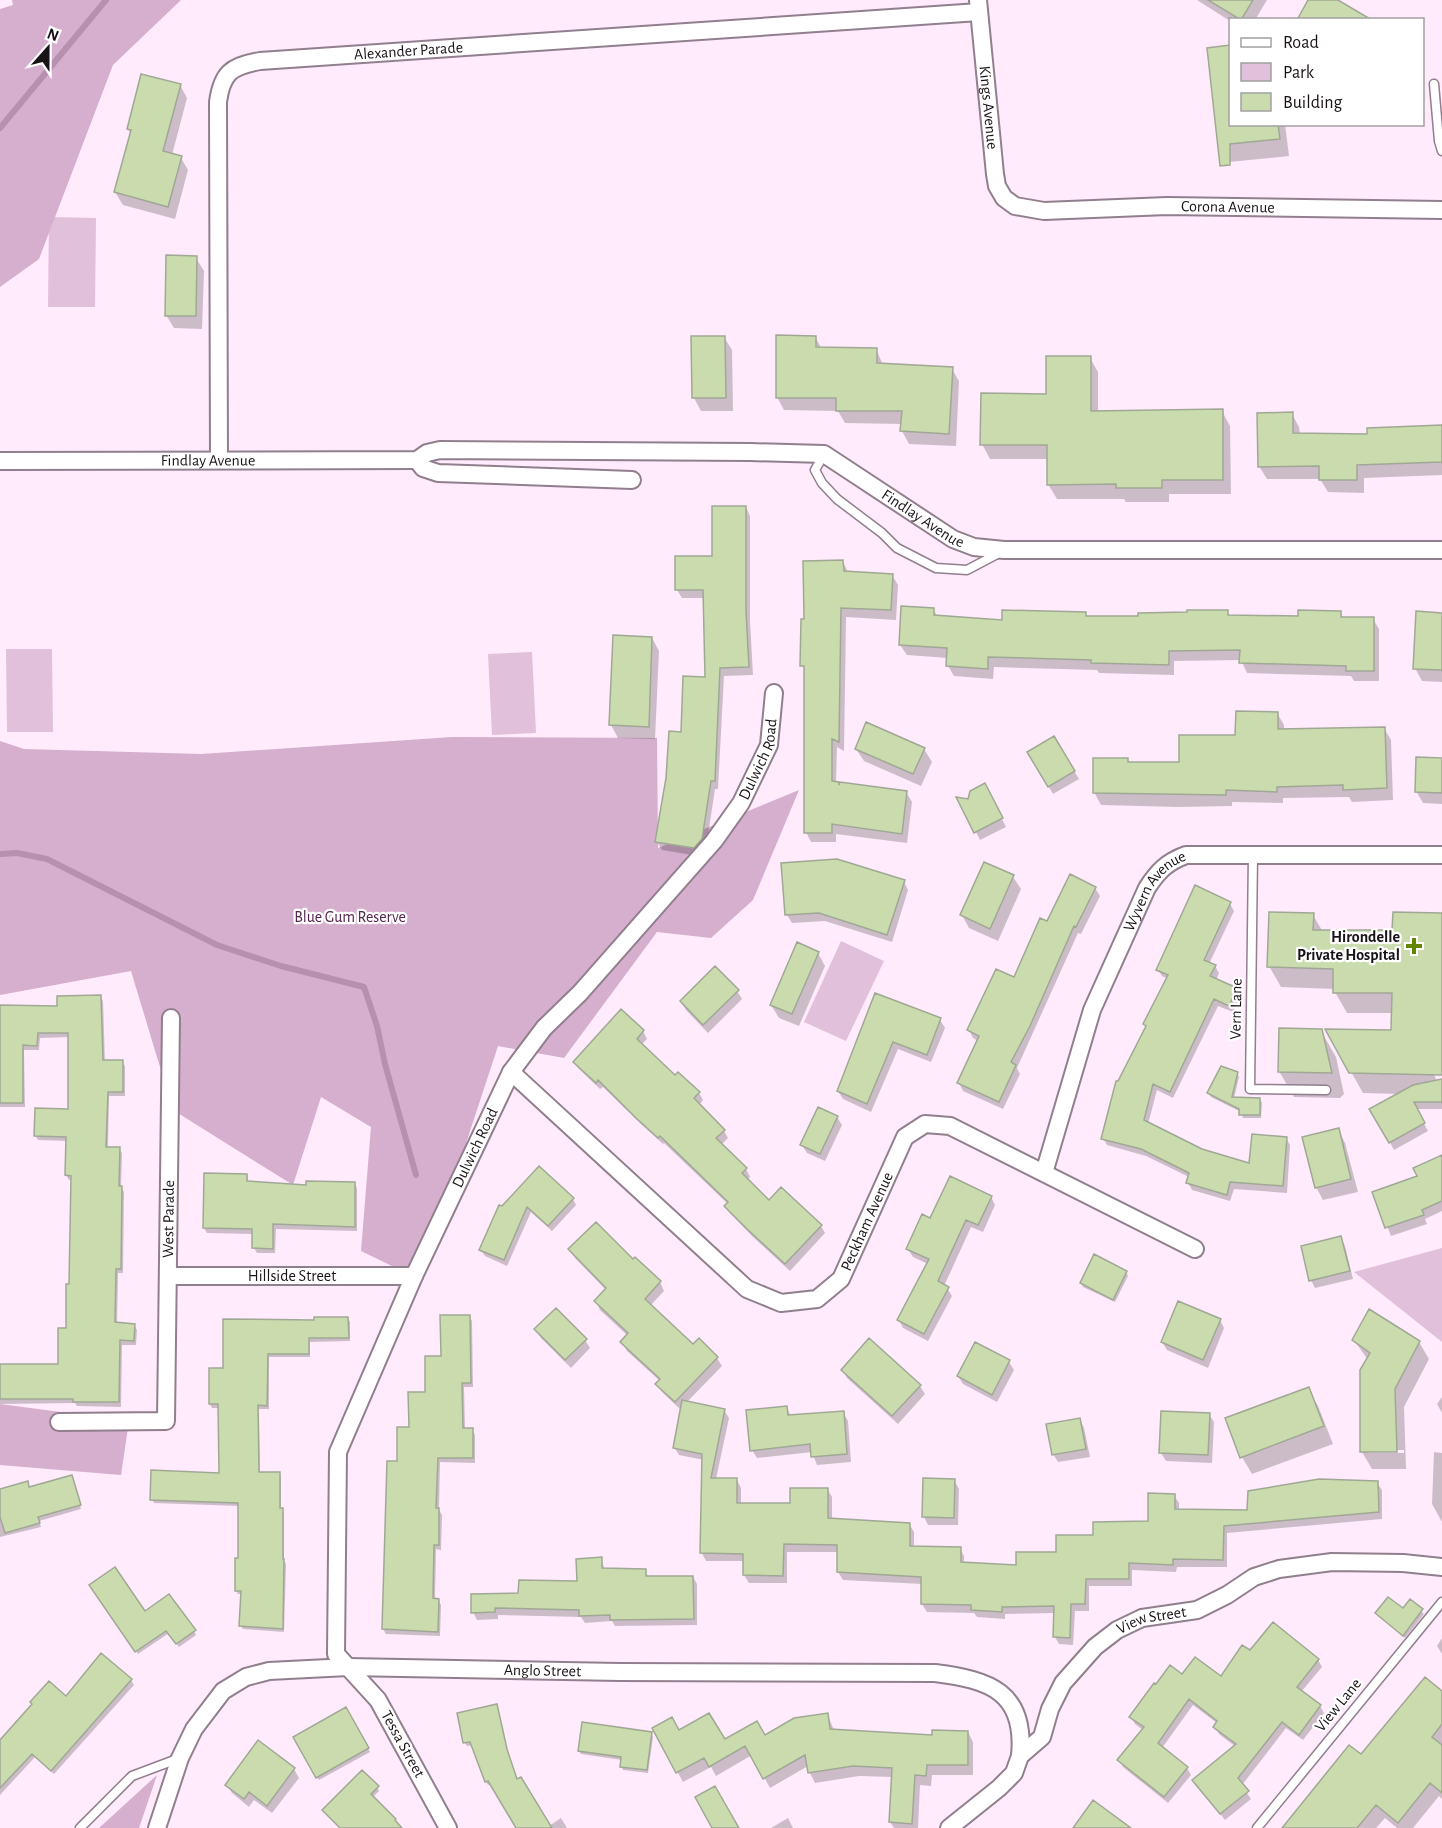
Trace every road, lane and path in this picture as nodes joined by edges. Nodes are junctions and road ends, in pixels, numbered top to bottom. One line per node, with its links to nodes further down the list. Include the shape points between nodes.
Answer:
1 (978, 6): 4 (street, Kings Avenue, via 997,186); 7 (street, Alexander Parade, via 260,61 234,68 224,77 218,102)
2 (1434, 84): 3 (lane)
3 (1442, 151)
4 (1015, 206): 5 (street, Corona Avenue, via 1044,212 1167,207)
5 (1442, 210)
6 (824, 454): 8 (street, Findlay Avenue, via 440,450); 11 (street, Findlay Avenue, via 953,539 975,547); 11 (lane, via 815,470 822,483 897,548 936,568 967,570)
7 (219, 460): 8 (street, Findlay Avenue); 9 (street, Findlay Avenue)
8 (417, 460): 10 (street, Findlay Avenue, via 423,468 438,473)
9 (0, 461)
10 (632, 480)
11 (1004, 550): 12 (street, Findlay Avenue)
12 (1442, 550)
13 (774, 693): 17 (street, Dulwich Road, via 769,745 741,802 714,841 580,993 544,1028)
14 (1253, 853): 15 (street, Wyvern Avenue); 18 (lane, Vern Lane, via 1250,1089); 19 (street, Wyvern Avenue, via 1186,855 1158,871 1092,1010)
15 (1442, 855)
16 (171, 1018): 21 (street, West Parade)
17 (511, 1072): 19 (street, Peckham Avenue, via 747,1290 781,1303 817,1299 841,1279 905,1137 925,1124 950,1126); 22 (street, Dulwich Road)
18 (1326, 1090)
19 (1044, 1173): 20 (street, Peckham Avenue)
20 (1195, 1249)
21 (169, 1276): 22 (street, Hillside Street); 23 (street, West Parade, via 166,1421)
22 (414, 1276): 26 (street, Dulwich Road, via 338,1452 336,1654)
23 (59, 1422)
24 (1442, 1567): 27 (street, View Street, via 1332,1562 1279,1569 1254,1577 1197,1610 1142,1618 1095,1647 1076,1667 1050,1709 1042,1737)
25 (1442, 1602): 33 (lane, View Lane)
26 (348, 1667): 27 (street, Anglo Street, via 935,1673 988,1685 1011,1702 1022,1738); 28 (street, Anglo Street, via 269,1671 246,1677 222,1691 194,1729); 31 (street, Tessa Street, via 378,1700)
27 (1020, 1756): 32 (street, View Street, via 1014,1773)
28 (180, 1758): 29 (lane, via 132,1776); 30 (street, Anglo Street)
29 (80, 1828)
30 (157, 1828)
31 (448, 1828)
32 (949, 1828)
33 (1257, 1828)

